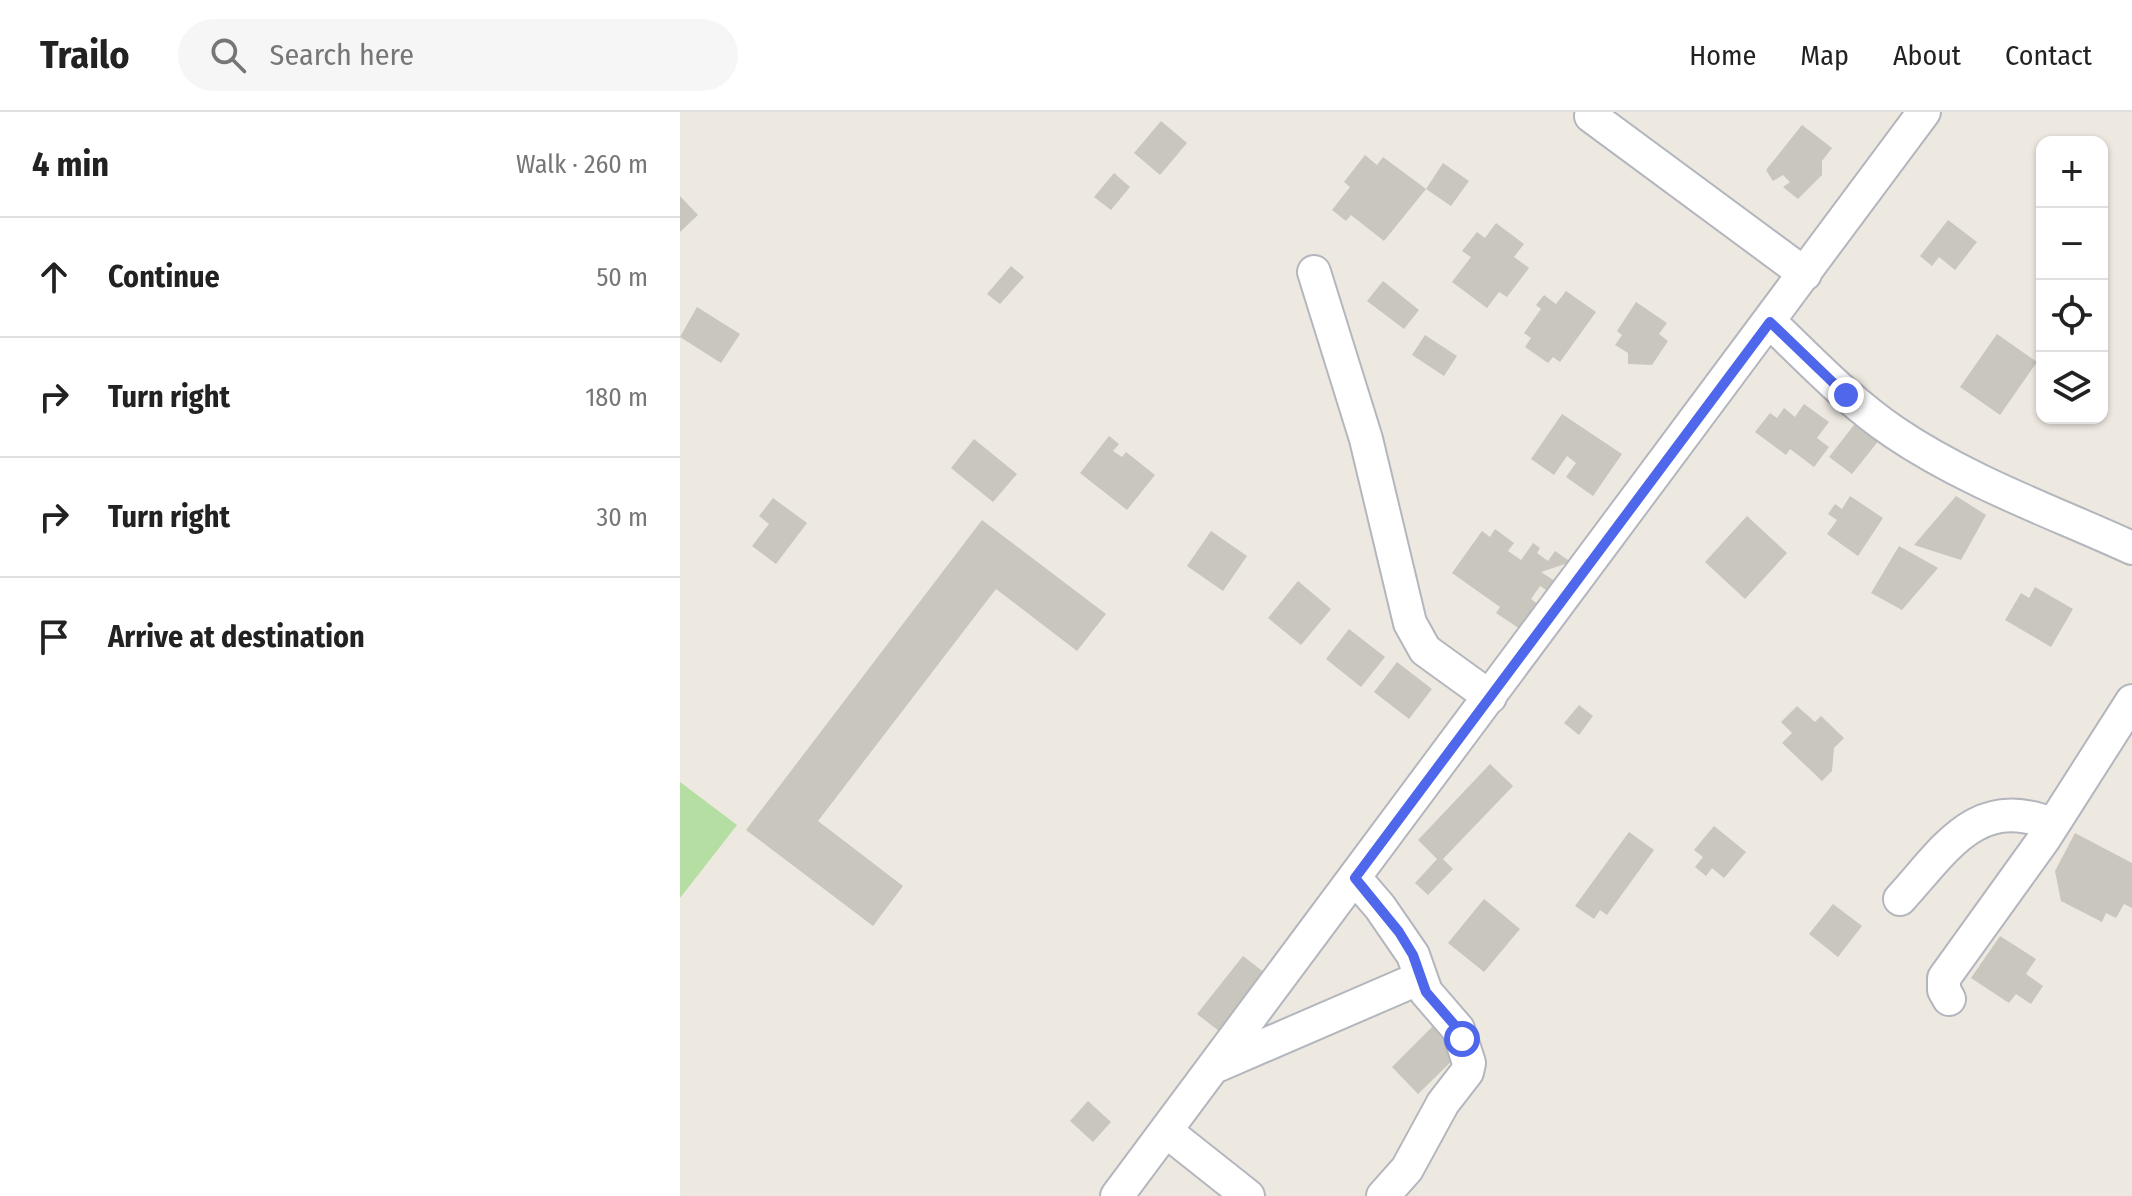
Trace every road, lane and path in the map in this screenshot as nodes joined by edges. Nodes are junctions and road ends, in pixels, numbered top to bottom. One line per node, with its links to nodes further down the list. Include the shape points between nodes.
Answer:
1 (1924, 112): 4 (street)
2 (1591, 116): 4 (street)
3 (1314, 272): 7 (street, via 1366,439 1410,623 1425,650)
4 (1805, 274): 5 (street)
5 (1770, 322): 6 (street, via 1846,395 1896,434 1983,481); 7 (street)
6 (2132, 548)
7 (1490, 697): 10 (street)
8 (2132, 701): 9 (street)
9 (2053, 825): 11 (street, via 2020,814 1974,823); 13 (street, via 1944,978)
10 (1355, 878): 12 (street, via 1399,932); 14 (street)
11 (1900, 899)
12 (1420, 978): 14 (street); 18 (street, via 1458,1029 1468,1053 1467,1072 1443,1103 1407,1169)
13 (1949, 999)
14 (1213, 1068): 15 (street)
15 (1166, 1131): 16 (street); 17 (street)
16 (1117, 1196)
17 (1248, 1196)
18 (1383, 1196)

